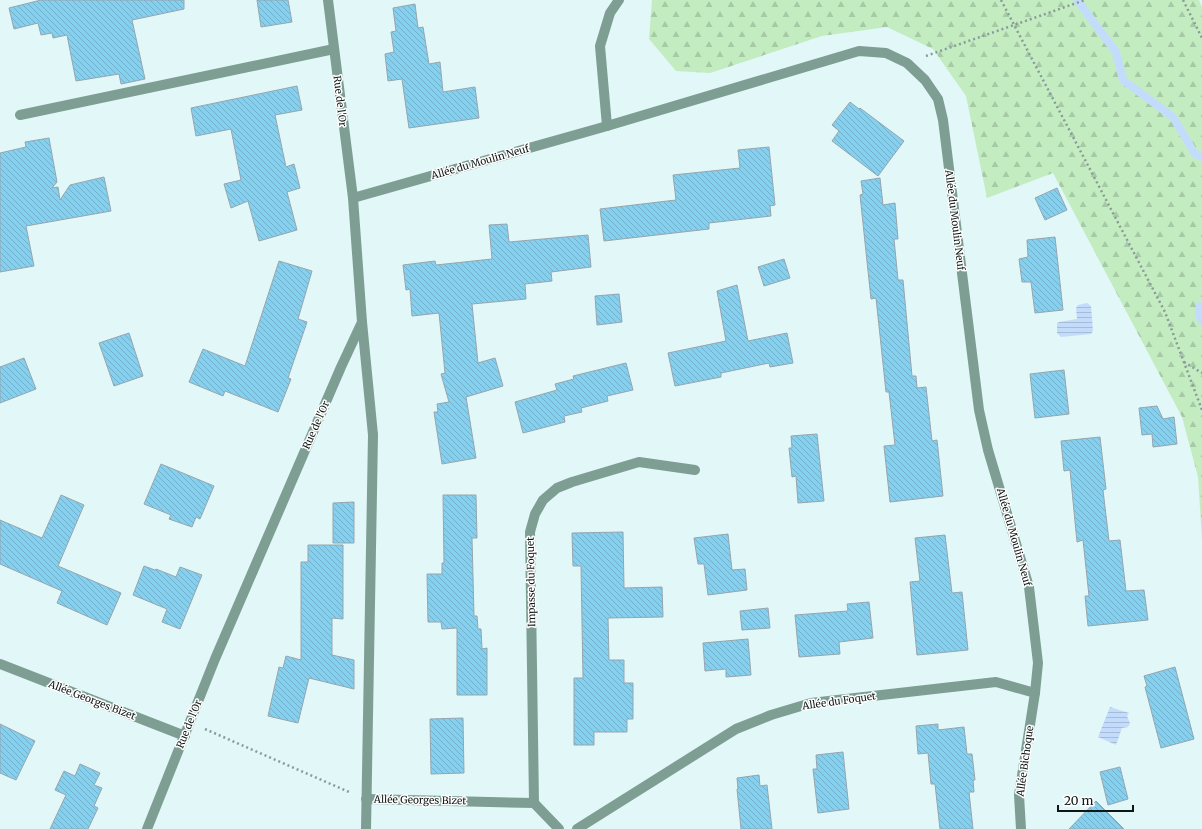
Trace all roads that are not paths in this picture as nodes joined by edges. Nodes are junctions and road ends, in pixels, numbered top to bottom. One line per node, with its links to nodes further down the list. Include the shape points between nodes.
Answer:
1 (328, 0): 3 (street, Rue de l'Or)
2 (619, 0): 5 (street, via 610,12 600,46)
3 (334, 49): 4 (street); 6 (street, Rue de l'Or)
4 (20, 115)
5 (607, 126): 6 (street, Allée du Moulin Neuf); 10 (street, Allée du Moulin Neuf, via 859,52 886,53 906,63 925,80 938,99 943,120 979,410 988,450 1029,587 1038,663)
6 (353, 198): 7 (street, Rue de l'Or)
7 (362, 322): 11 (street, Rue de l'Or); 12 (street, via 373,435)
8 (695, 470): 13 (street, Impasse du Foquet, via 640,462 558,488 543,500 535,514 530,532)
9 (0, 664): 11 (street, Allée Georges Bizet)
10 (1035, 693): 17 (street, Allée du Foquet, via 996,682 811,703 736,728); 18 (street, Allée Bichoque, via 1018,795)
11 (184, 736): 14 (street, Rue de l'Or)
12 (366, 799): 13 (street, Allée Georges Bizet); 15 (street)
13 (534, 803): 16 (street)
14 (147, 829)
15 (366, 829)
16 (560, 829)
17 (577, 829)
18 (1021, 829)

